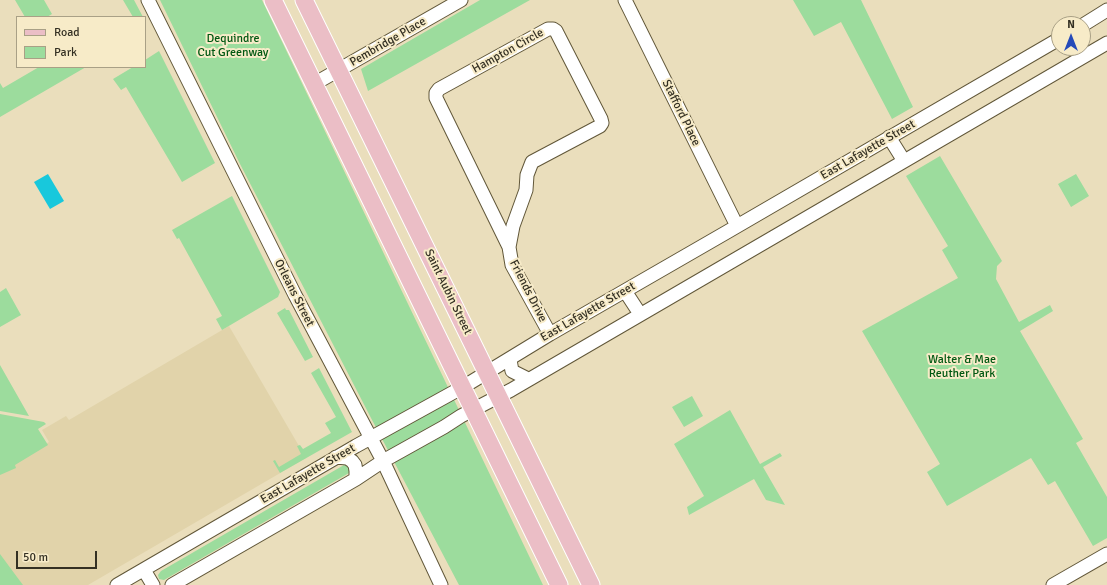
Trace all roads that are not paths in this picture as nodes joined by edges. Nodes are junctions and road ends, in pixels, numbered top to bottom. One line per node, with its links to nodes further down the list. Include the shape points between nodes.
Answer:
1 (148, 0): 29 (street, Orleans Street)
2 (273, 0): 11 (main road)
3 (304, 0): 10 (main road, Saint Aubin Street)
4 (461, 0): 10 (street, Pembridge Place)
5 (625, 0): 14 (street, Stafford Place)
6 (1107, 10): 7 (street)
7 (1091, 20)
8 (1107, 43): 13 (street)
9 (1051, 44): 12 (street, East Lafayette Street)
10 (339, 70): 11 (street, Pembridge Place); 19 (main road, Saint Aubin Street)
11 (314, 84): 20 (main road)
12 (889, 137): 13 (street); 14 (street, East Lafayette Street)
13 (904, 161): 17 (street)
14 (737, 226): 16 (street, East Lafayette Street)
15 (509, 247): 15 (street, Hampton Circle, via 532,162 602,123 553,29 548,29 436,93 436,98); 18 (street, Friends Drive, via 512,265)
16 (625, 291): 17 (street); 18 (street, East Lafayette Street)
17 (640, 314): 23 (street)
18 (550, 334): 21 (street, East Lafayette Street)
19 (474, 345): 20 (main road, via 463,356); 22 (main road, Saint Aubin Street)
20 (448, 357): 24 (main road)
21 (510, 360): 22 (street, East Lafayette Street); 23 (street, via 512,371)
22 (487, 373): 24 (street, East Lafayette Street); 25 (main road, Saint Aubin Street)
23 (528, 379): 25 (street)
24 (463, 387): 26 (main road); 29 (street, East Lafayette Street)
25 (499, 396): 26 (street); 27 (main road, Saint Aubin Street)
26 (474, 409): 28 (main road); 31 (street)
27 (511, 423): 28 (main road, via 498,424); 40 (main road, Saint Aubin Street)
28 (485, 434): 39 (main road)
29 (370, 439): 30 (street, East Lafayette Street); 31 (street, Orleans Street)
30 (336, 458): 32 (street, via 352,460); 34 (street, East Lafayette Street)
31 (383, 461): 32 (street); 38 (street, Orleans Street)
32 (356, 479): 37 (street)
33 (1107, 554): 41 (street)
34 (144, 570): 35 (street, East Lafayette Street); 36 (street)
35 (117, 585)
36 (153, 585)
37 (172, 585)
38 (441, 585)
39 (559, 585)
40 (591, 585)
41 (1053, 585)

